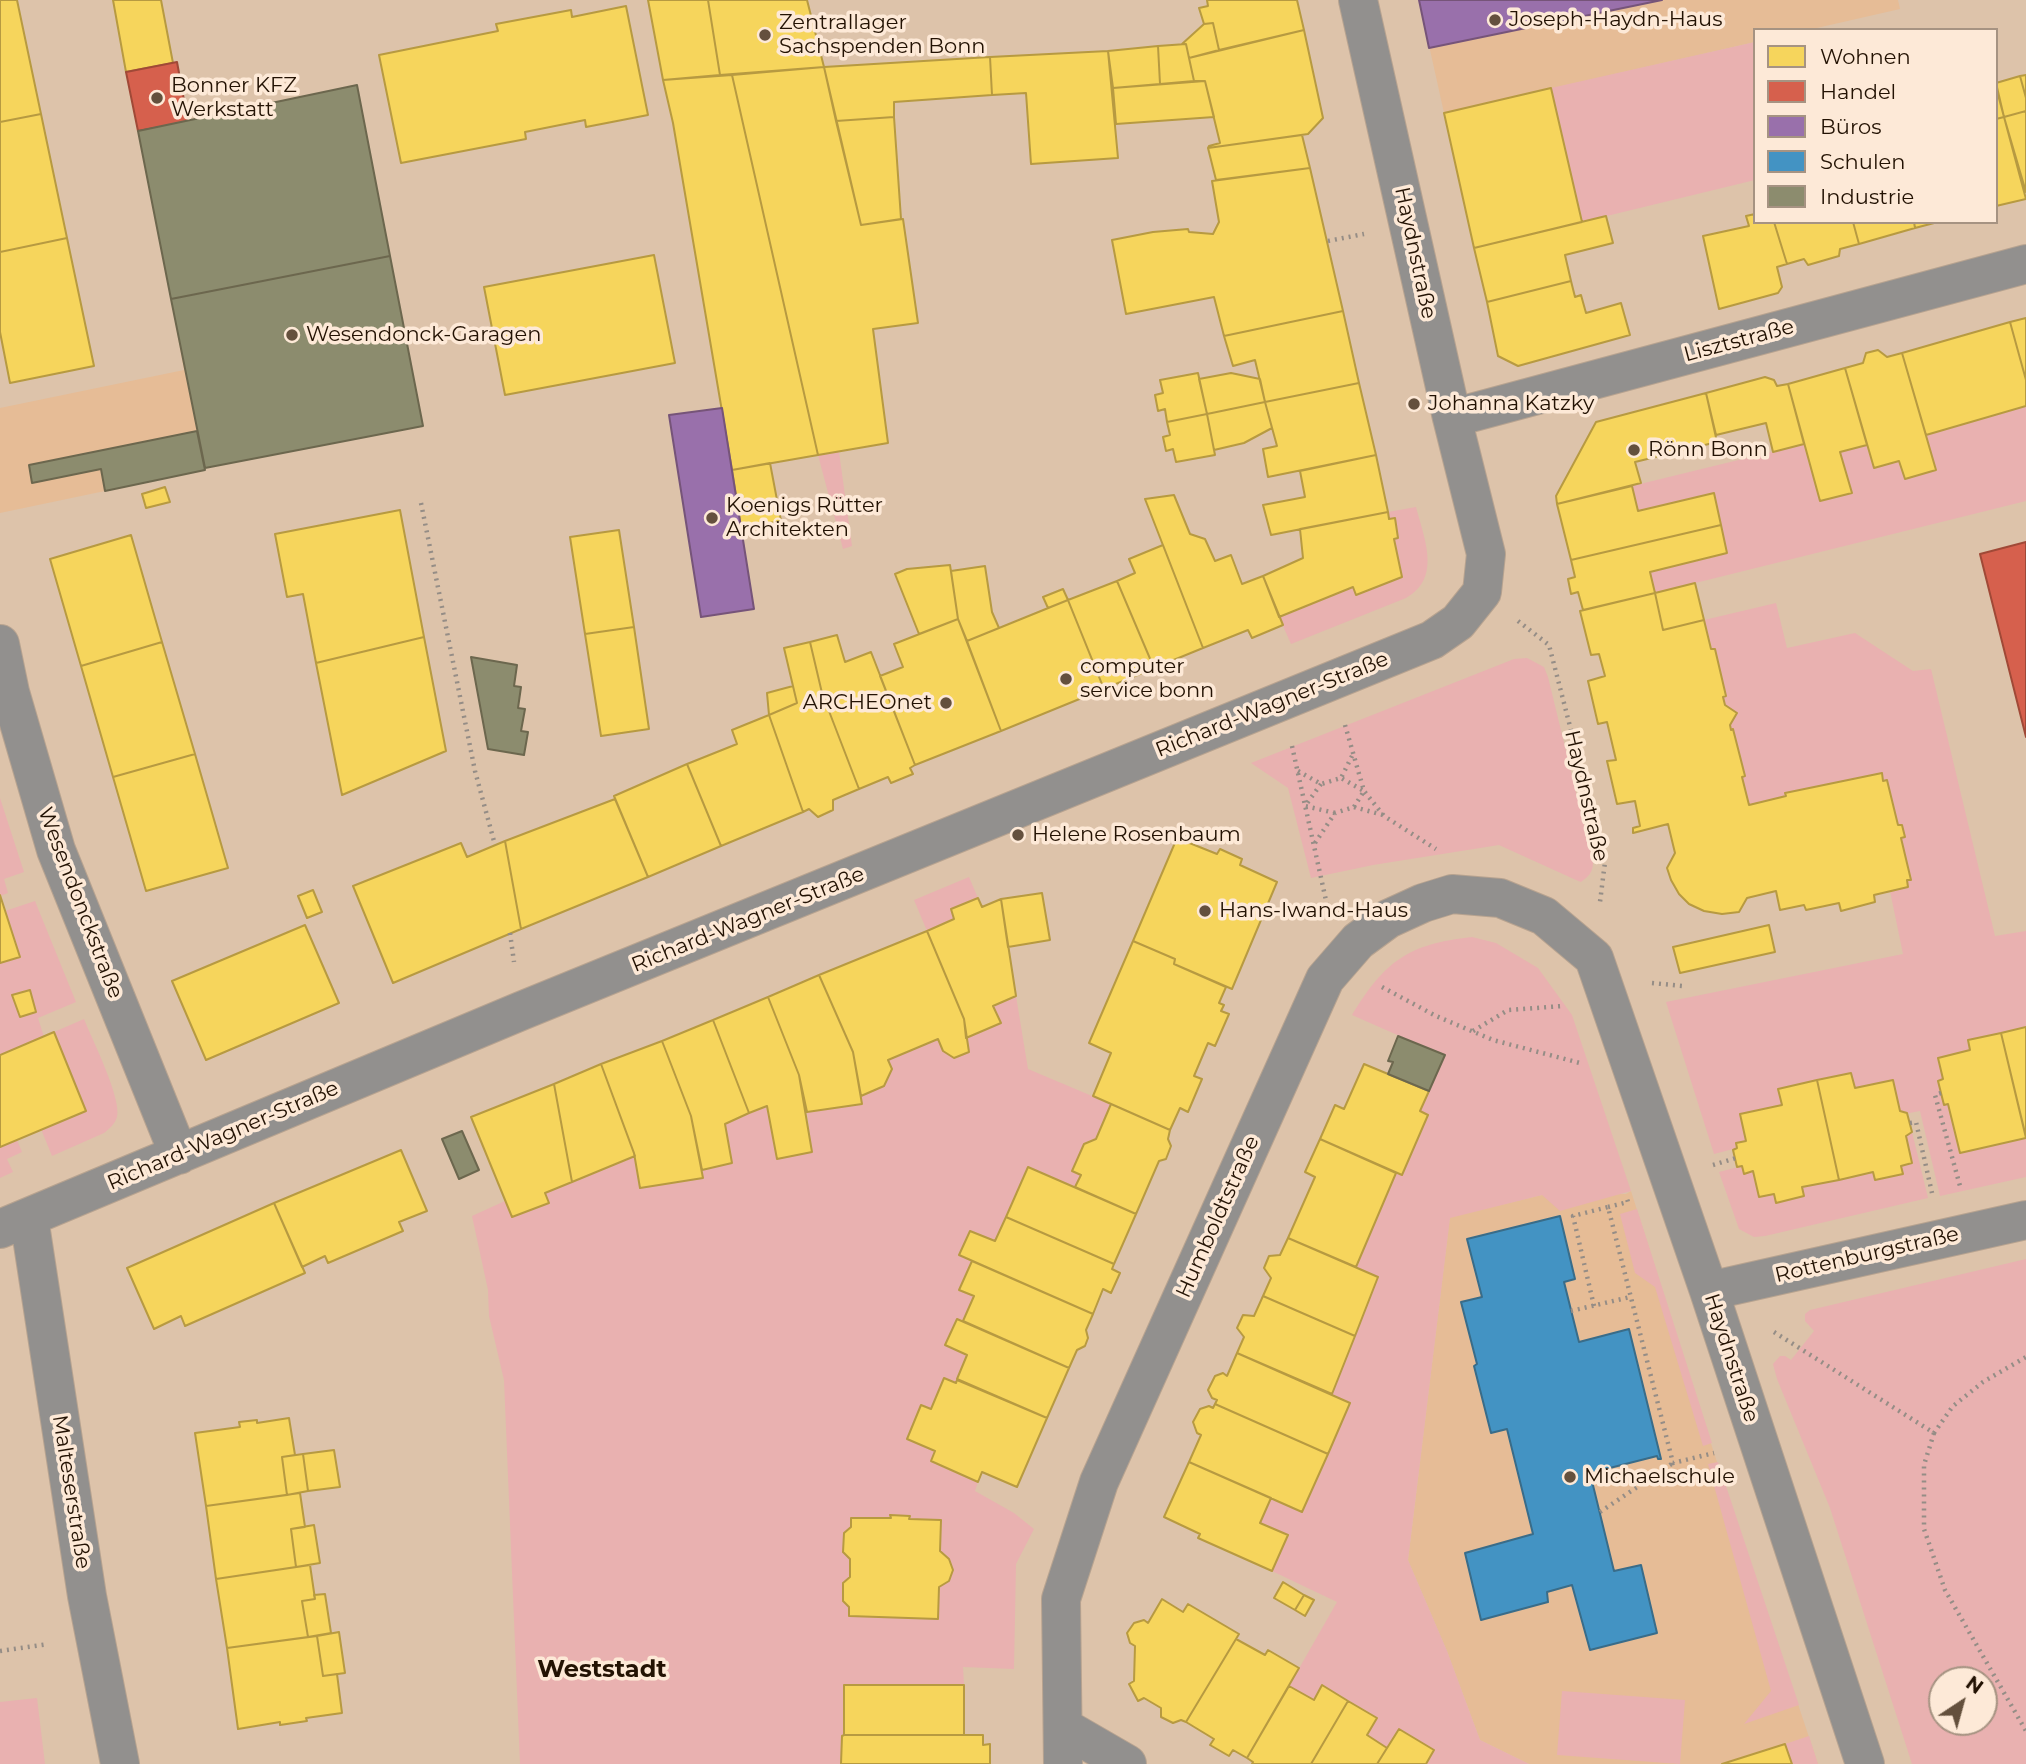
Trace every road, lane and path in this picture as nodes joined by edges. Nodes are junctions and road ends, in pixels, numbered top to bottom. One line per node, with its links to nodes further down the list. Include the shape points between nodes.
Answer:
1 (1358, 0): 3 (street, Haydnstraße)
2 (2026, 264): 3 (street, Lisztstraße)
3 (1452, 418): 5 (street, Haydnstraße, via 1486,554)
4 (421, 503): 19 (path, via 475,771)
5 (1482, 592): 7 (street, Richard-Wagner-Straße, via 1458,622 1432,640); 21 (path, Haydnstraße, via 1549,645 1605,862)
6 (0, 644): 28 (street, Wesendonckstraße, via 56,850)
7 (1332, 680): 9 (path); 28 (street, Richard-Wagner-Straße)
8 (1292, 747): 10 (path)
9 (1353, 755): 11 (path); 13 (path)
10 (1297, 771): 12 (path); 14 (path)
11 (1341, 778): 12 (path); 13 (path)
12 (1321, 784): 14 (path)
13 (1364, 791): 15 (path); 17 (path)
14 (1305, 806): 16 (path); 18 (path)
15 (1354, 807): 16 (path); 17 (path)
16 (1335, 813): 18 (path)
17 (1384, 816): 20 (path)
18 (1314, 844): 22 (path)
19 (495, 845)
20 (1441, 852)
21 (1594, 958): 22 (street, Humboldtstraße, via 1544,916 1500,898 1452,894 1388,919); 23 (street, Haydnstraße)
22 (1339, 960): 24 (path); 44 (street, Humboldtstraße, via 1325,979 1099,1482 1061,1599)
23 (1609, 1003): 24 (path, via 1508,1010); 34 (street, Haydnstraße)
24 (1472, 1032): 25 (path, via 1580,1063)
25 (1584, 1076)
26 (1941, 1093): 33 (path, via 1936,1095)
27 (1910, 1123): 33 (path, via 1916,1122)
28 (179, 1155): 32 (street, Richard-Wagner-Straße)
29 (1626, 1194): 30 (path, via 1628,1202)
30 (1608, 1208): 35 (path); 36 (path, via 1573,1216)
31 (2026, 1220): 33 (street, Rottenburgstraße)
32 (14, 1224): 45 (street, Malteserstraße)
33 (1957, 1235): 34 (street, Rottenburgstraße)
34 (1709, 1291): 39 (path); 47 (street, Haydnstraße)
35 (1630, 1297): 36 (path); 41 (path)
36 (1594, 1306): 37 (path)
37 (1571, 1311)
38 (2026, 1357): 39 (path, via 1953,1406)
39 (1934, 1433): 43 (path, via 1924,1465 1924,1530 1945,1590)
40 (1706, 1456): 41 (path)
41 (1673, 1463): 42 (path)
42 (1600, 1512)
43 (2026, 1731)
44 (1063, 1746): 46 (street)
45 (120, 1764)
46 (1127, 1764)
47 (1865, 1764)

